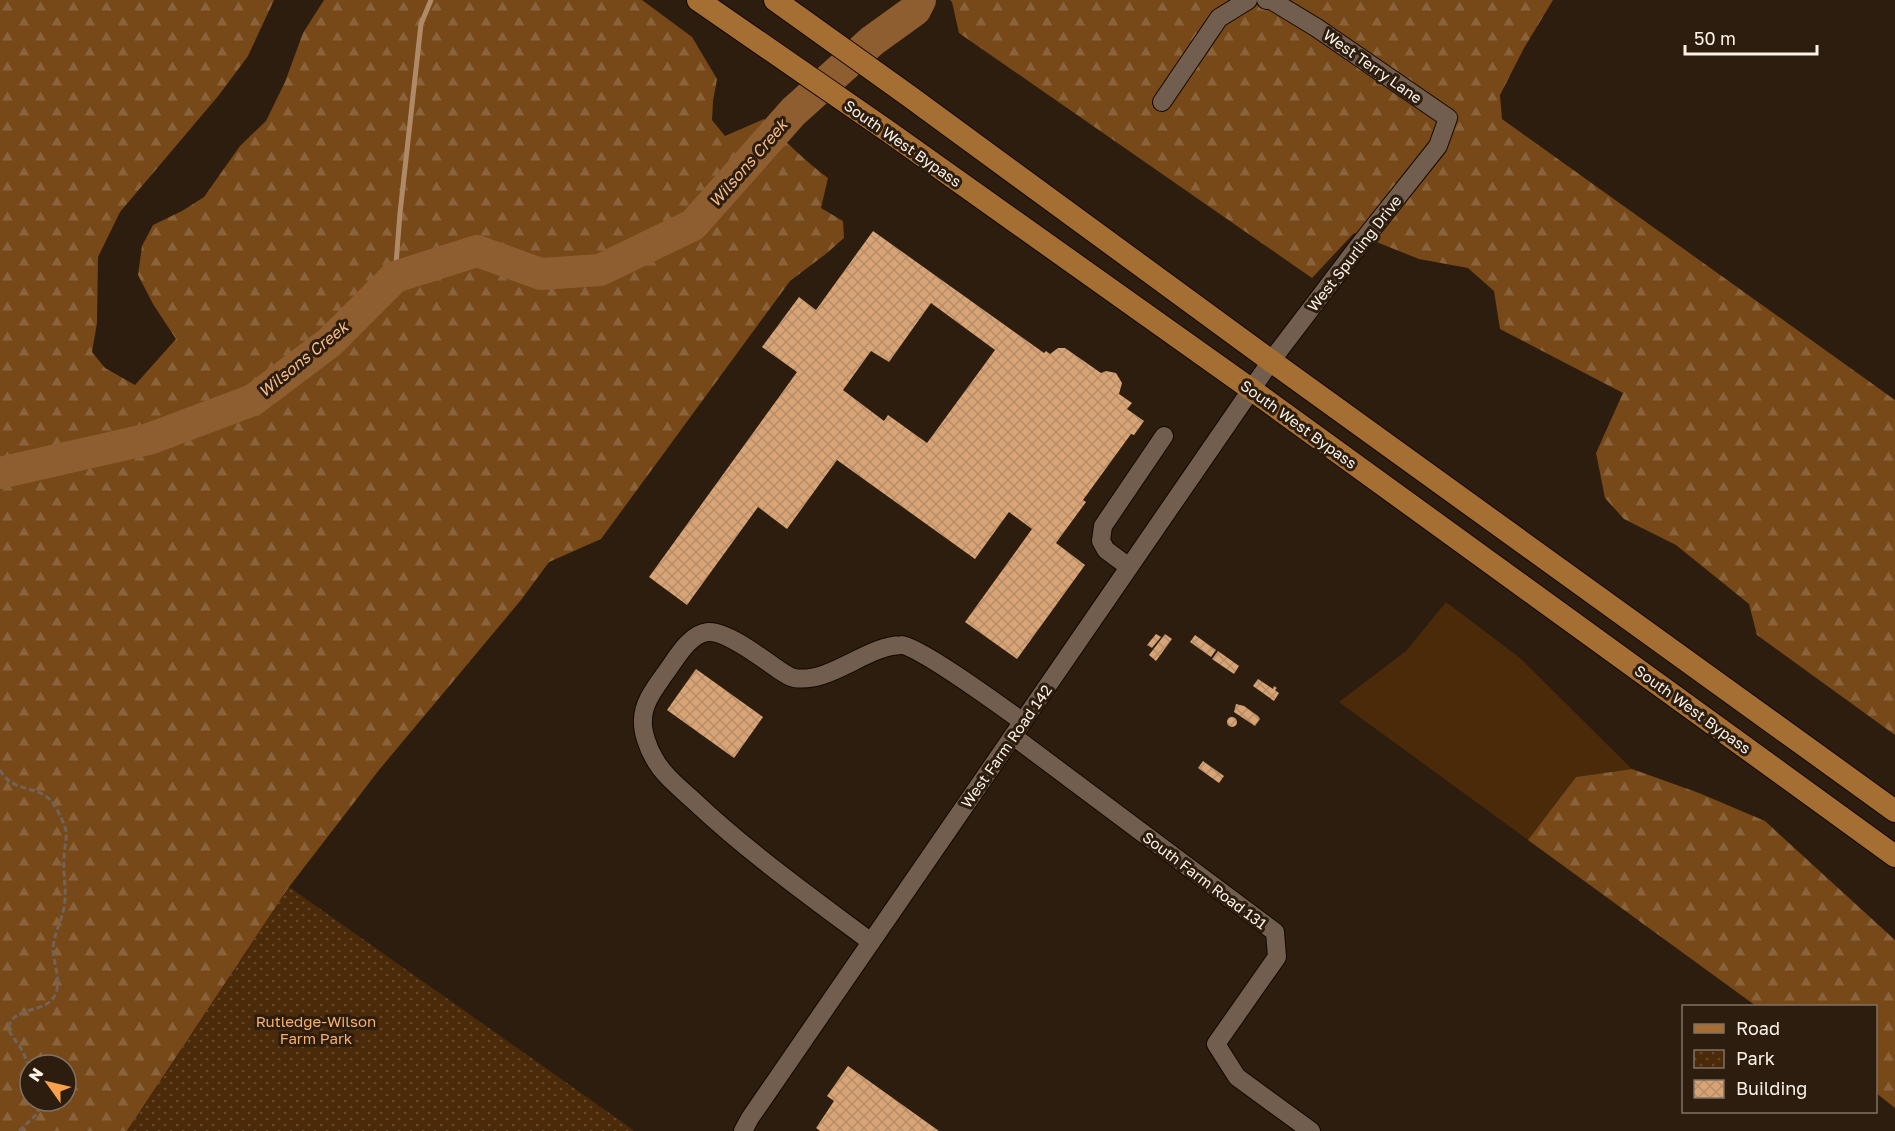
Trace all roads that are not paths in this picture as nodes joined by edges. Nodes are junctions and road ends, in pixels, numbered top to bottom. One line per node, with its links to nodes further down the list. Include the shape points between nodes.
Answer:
1 (775, 0): 8 (main road)
2 (1248, 0): 6 (street, via 1219,18)
3 (1266, 0): 4 (street)
4 (1271, 0): 7 (street, West Terry Lane, via 1448,118)
5 (704, 4): 9 (main road, South West Bypass)
6 (1162, 102)
7 (1438, 146): 8 (street, West Spurling Drive)
8 (1271, 361): 9 (street, West Farm Road 142); 13 (main road)
9 (1252, 390): 11 (street, West Farm Road 142); 14 (main road, South West Bypass)
10 (1164, 436): 11 (street, via 1103,526 1101,541 1106,550)
11 (1129, 567): 12 (street, West Farm Road 142)
12 (1018, 729): 15 (street, West Farm Road 142); 15 (street, via 952,673 903,644 806,679 792,678 727,636 708,632 693,638 661,680 647,702 643,720 654,759 704,811 745,846); 17 (street, South Farm Road 131, via 1275,932 1277,957 1216,1044 1237,1077)
13 (1895, 811)
14 (1895, 856)
15 (871, 942): 16 (street, West Farm Road 142)
16 (743, 1131)
17 (1311, 1131)

